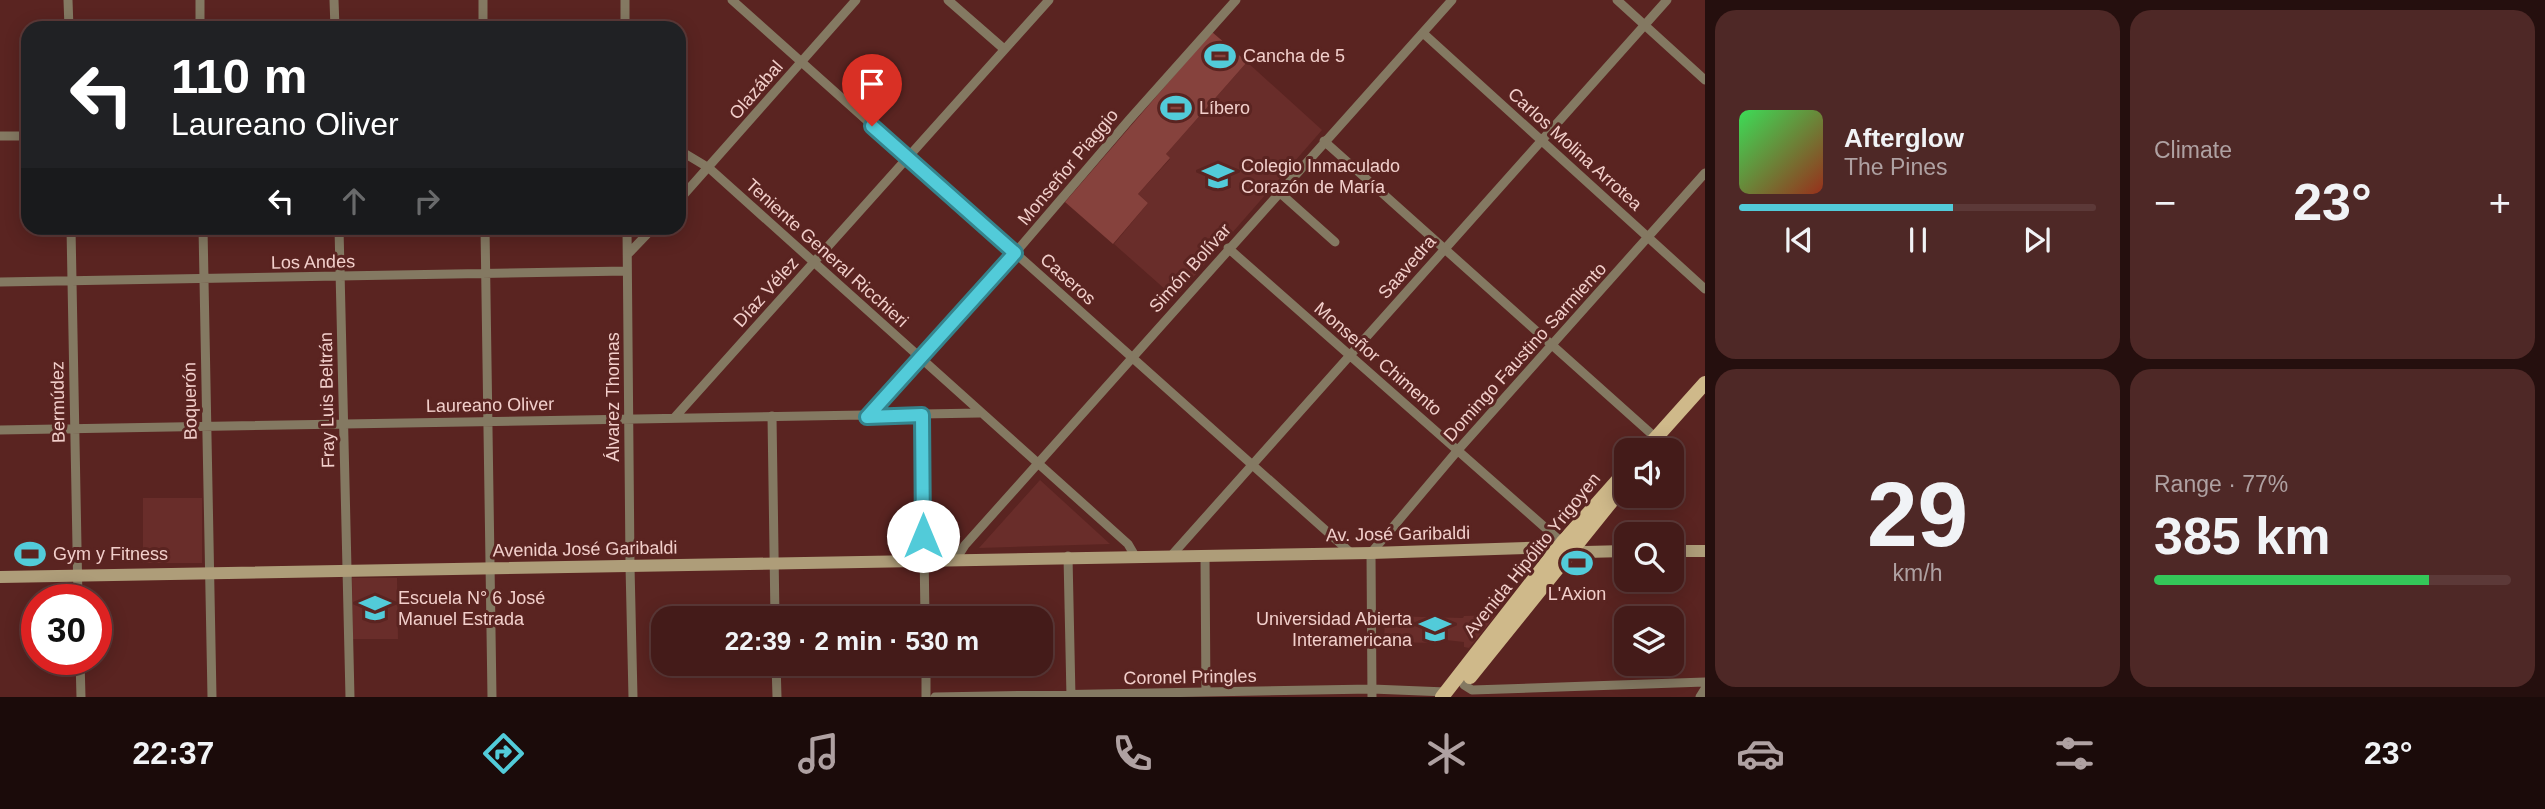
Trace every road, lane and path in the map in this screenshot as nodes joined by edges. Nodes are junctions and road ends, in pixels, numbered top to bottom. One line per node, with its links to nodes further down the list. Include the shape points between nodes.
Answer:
1 (68, 0): 14 (street)
2 (200, 0): 15 (street)
3 (334, 0): 16 (street)
4 (483, 0): 17 (street)
5 (625, 0): 18 (street)
6 (733, 0): 22 (street, Caseros)
7 (856, 0): 22 (street, Olazábal)
8 (948, 0): 21 (street)
9 (1049, 0): 21 (street, Díaz Vélez)
10 (1236, 0): 44 (street, Monseñor Piaggio)
11 (1452, 0): 20 (street, Simón Bolívar)
12 (1617, 0): 19 (street)
13 (1667, 0): 19 (street, Saavedra)
14 (69, 21)
15 (200, 21)
16 (335, 21)
17 (483, 21)
18 (625, 21)
19 (1645, 26): 23 (street); 27 (street, Saavedra)
20 (1423, 33): 26 (street, Simón Bolívar); 27 (street, Carlos Molina Arrotea)
21 (1004, 49): 29 (street, Díaz Vélez)
22 (801, 62): 29 (street, Caseros); 30 (street, Olazábal)
23 (1705, 80)
24 (0, 136): 25 (street)
25 (21, 136)
26 (1324, 141): 32 (street, Simón Bolívar); 43 (street)
27 (1542, 141): 40 (street, Carlos Molina Arrotea); 43 (street, Saavedra)
28 (686, 154): 30 (street, Teniente General Ricchieri)
29 (908, 158): 44 (street, Caseros); 46 (street, Díaz Vélez)
30 (709, 168): 33 (street, Olazábal); 46 (street, Teniente General Ricchieri)
31 (1705, 173): 40 (street, Domingo Faustino Sarmiento)
32 (1279, 192): 41 (street); 42 (street, Simón Bolívar)
33 (686, 193)
34 (71, 235): 51 (street, Bermúdez)
35 (203, 235): 50 (street, Boquerón)
36 (339, 235): 49 (street, Fray Luis Beltrán)
37 (485, 235): 48 (street)
38 (627, 235): 45 (street, Álvarez Thomas)
39 (646, 235): 45 (street)
40 (1648, 237): 53 (street, Carlos Molina Arrotea); 54 (street, Domingo Faustino Sarmiento)
41 (1335, 242)
42 (1228, 248): 55 (street, Monseñor Chimento); 56 (street, Simón Bolívar)
43 (1443, 249): 54 (street); 55 (street, Saavedra)
44 (1015, 253): 56 (street, Caseros); 57 (street, Monseñor Piaggio)
45 (628, 254): 47 (street, Álvarez Thomas)
46 (813, 263): 57 (street, Teniente General Ricchieri); 63 (street, Díaz Vélez)
47 (627, 271): 48 (street, Los Andes); 65 (street, Álvarez Thomas)
48 (485, 273): 49 (street, Los Andes); 66 (street)
49 (340, 277): 50 (street, Los Andes); 67 (street, Fray Luis Beltrán)
50 (204, 279): 51 (street, Los Andes); 68 (street, Boquerón)
51 (71, 281): 52 (street, Los Andes); 69 (street, Bermúdez)
52 (0, 282)
53 (1705, 289)
54 (1551, 346): 71 (street); 74 (street, Domingo Faustino Sarmiento)
55 (1350, 356): 74 (street, Monseñor Chimento); 76 (street, Saavedra)
56 (1132, 357): 75 (street, Simón Bolívar); 76 (street, Caseros)
57 (920, 358): 60 (street, Teniente General Ricchieri); 64 (street, Monseñor Piaggio)
58 (1705, 383): 72 (main road)
59 (1705, 397): 73 (main road)
60 (981, 413): 61 (street, Laureano Oliver); 75 (street, Teniente General Ricchieri)
61 (922, 415): 64 (street, Laureano Oliver); 90 (street)
62 (772, 416): 63 (street, Laureano Oliver); 64 (street, Laureano Oliver); 91 (street)
63 (675, 417): 65 (street, Laureano Oliver)
64 (867, 417)
65 (629, 418): 66 (street, Laureano Oliver); 92 (street, Álvarez Thomas)
66 (487, 421): 67 (street, Laureano Oliver); 93 (street)
67 (344, 424): 68 (street, Laureano Oliver); 94 (street, Fray Luis Beltrán)
68 (206, 426): 69 (street, Laureano Oliver); 96 (street, Boquerón)
69 (74, 429): 70 (street, Laureano Oliver); 95 (street, Bermúdez)
70 (0, 430)
71 (1651, 438)
72 (1662, 438)
73 (1663, 438)
74 (1458, 450): 79 (street, Monseñor Chimento); 84 (street, Domingo Faustino Sarmiento)
75 (1037, 464): 86 (street, Teniente General Ricchieri, via 1128,544); 89 (street, Simón Bolívar)
76 (1252, 464): 83 (street, Caseros); 87 (street, Saavedra)
77 (1614, 486): 79 (main road, Avenida Hipólito Yrigoyen)
78 (1614, 497): 79 (main road, Avenida Hipólito Yrigoyen)
79 (1564, 546): 80 (main road, Av. José Garibaldi, via 1585,552); 84 (main road, Av. José Garibaldi); 107 (main road, Avenida Hipólito Yrigoyen)
80 (1614, 551)
81 (1684, 551): 82 (main road)
82 (1705, 551)
83 (1351, 553): 84 (main road, Av. José Garibaldi); 88 (main road, Av. José Garibaldi)
84 (1371, 553): 106 (street)
85 (1068, 556): 86 (main road, Avenida José Garibaldi); 89 (main road, Avenida José Garibaldi); 109 (street)
86 (1135, 556): 87 (main road, Avenida José Garibaldi)
87 (1171, 556): 88 (main road, Av. José Garibaldi)
88 (1205, 556): 108 (street)
89 (956, 559): 90 (main road, Avenida José Garibaldi)
90 (923, 560): 91 (main road, Avenida José Garibaldi); 100 (street)
91 (774, 562): 92 (main road, Avenida José Garibaldi); 99 (street)
92 (629, 566): 93 (main road, Avenida José Garibaldi); 114 (street, Álvarez Thomas)
93 (489, 569): 94 (main road, Avenida José Garibaldi); 113 (street)
94 (346, 572): 96 (main road, Avenida José Garibaldi); 112 (street, Fray Luis Beltrán)
95 (77, 575): 96 (main road, Avenida José Garibaldi); 97 (main road, Avenida José Garibaldi); 98 (street, Bermúdez)
96 (210, 575): 111 (street, Boquerón)
97 (0, 577)
98 (77, 584)
99 (775, 606)
100 (925, 606)
101 (80, 675): 110 (street)
102 (776, 676): 115 (street)
103 (926, 676): 116 (street)
104 (1705, 682): 107 (street, Coronel Pringles)
105 (1705, 689): 118 (street)
106 (1372, 693): 107 (street, Coronel Pringles); 108 (street, Coronel Pringles)
107 (1451, 693)
108 (1206, 695): 109 (street, Coronel Pringles)
109 (1071, 696): 117 (street, Coronel Pringles)
110 (81, 697)
111 (212, 697)
112 (350, 697)
113 (492, 697)
114 (633, 697)
115 (777, 697)
116 (926, 697)
117 (934, 697)
118 (1700, 697)

